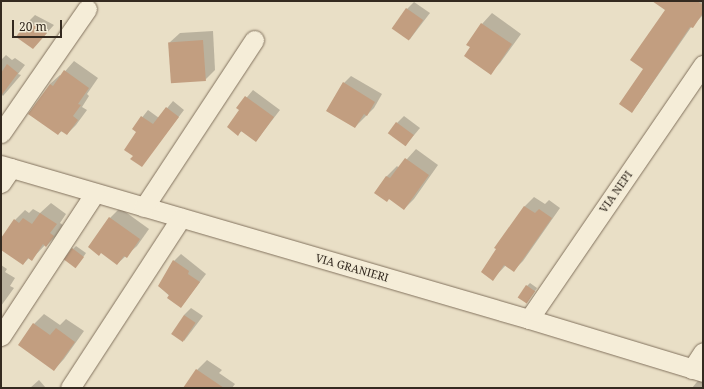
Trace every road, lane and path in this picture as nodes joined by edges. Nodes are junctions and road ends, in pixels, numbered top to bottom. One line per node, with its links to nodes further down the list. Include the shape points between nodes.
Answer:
1 (87, 9): 4 (street)
2 (254, 40): 7 (street)
3 (703, 65): 9 (street, VIA NEPI)
4 (1, 133)
5 (4, 172): 6 (street, VIA GRANIERI)
6 (96, 193): 7 (street, VIA GRANIERI); 10 (street)
7 (144, 207): 8 (street, VIA GRANIERI)
8 (181, 218): 9 (street, VIA GRANIERI); 13 (street)
9 (529, 319): 12 (street, VIA GRANIERI)
10 (1, 336)
11 (703, 352): 12 (street)
12 (697, 371)
13 (70, 388)

